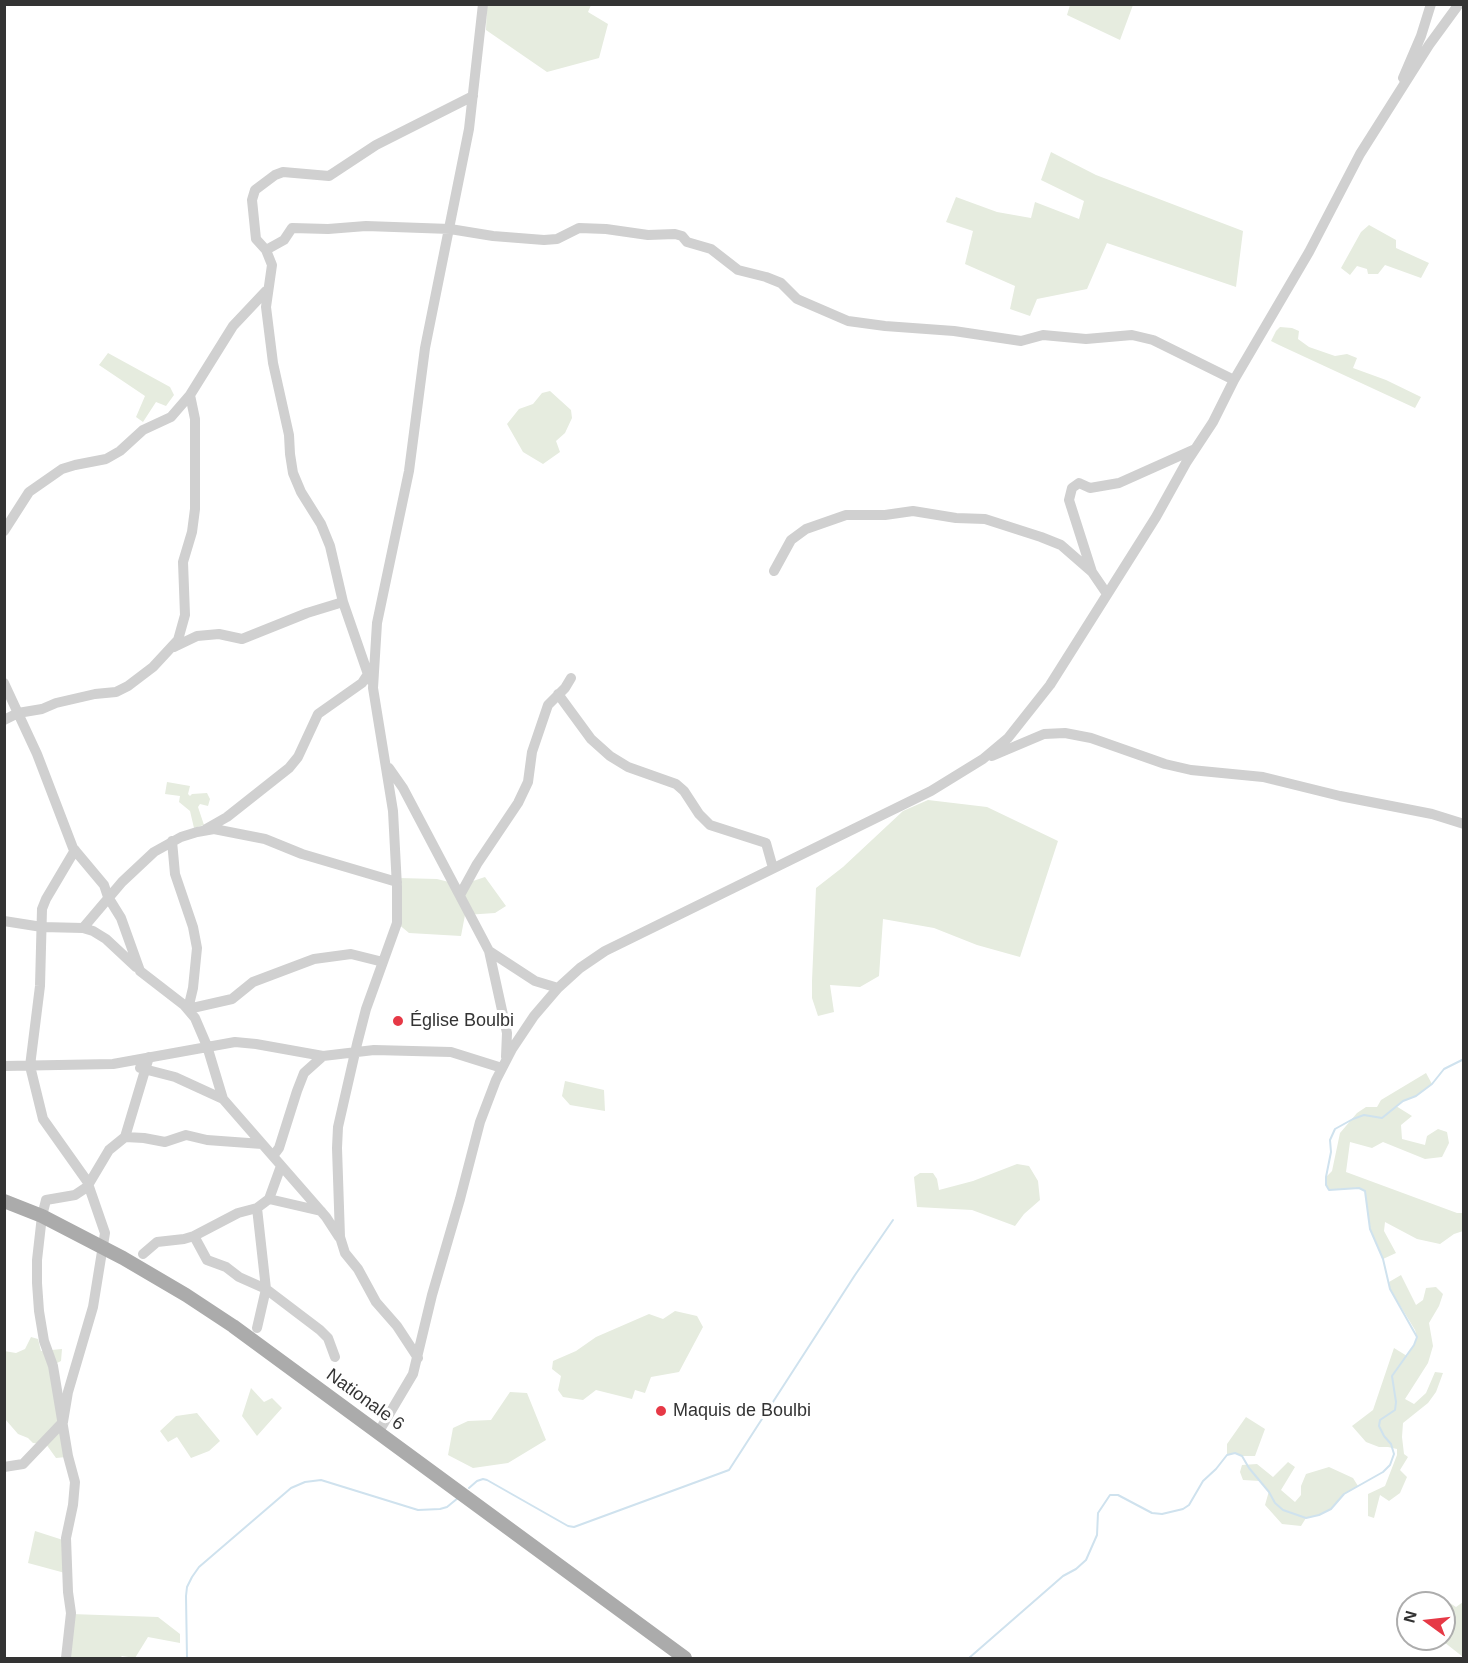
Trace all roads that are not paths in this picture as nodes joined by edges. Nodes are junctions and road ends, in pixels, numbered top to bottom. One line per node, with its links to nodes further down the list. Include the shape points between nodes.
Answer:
1 (483, 4): 5 (street)
2 (1431, 4): 4 (street, via 1404,72)
3 (1459, 4): 4 (street)
4 (1402, 87): 9 (street)
5 (472, 96): 6 (street); 7 (street, via 376,145 329,176 283,171 274,174 255,190 252,200 256,239)
6 (450, 229): 7 (street, via 366,225 292,228 284,240); 9 (street, via 544,240 557,239 579,228 678,234 687,242 711,249 738,270 781,283 797,299 848,321 1021,341 1043,335 1086,339 1132,335 1154,340); 18 (street, via 426,348 409,471 377,623)
7 (266, 250): 8 (street, via 272,265)
8 (266, 291): 10 (street, via 233,326); 16 (street, via 273,363 293,473 330,546)
9 (1233, 380): 11 (street)
10 (190, 395): 12 (street, via 171,417 143,430 120,451 106,459 62,469 29,492); 17 (street, via 195,419 195,509 183,562 185,615)
11 (1195, 449): 14 (street, via 1119,483 1090,488 1079,483 1072,488 1069,500); 15 (street)
12 (4, 531)
13 (774, 571): 14 (street, via 791,540 806,529 846,514 913,511 985,519 1041,537 1061,545)
14 (1092, 572): 15 (street)
15 (1107, 594): 26 (street, via 1050,685 1008,738)
16 (343, 602): 17 (street, via 242,639 219,634 197,636); 19 (street)
17 (171, 649): 24 (street, via 144,674 116,692 42,709)
18 (374, 661): 19 (street); 22 (street)
19 (368, 675): 22 (street); 29 (street, via 318,714 298,758 289,768)
20 (571, 678): 23 (street)
21 (4, 683): 24 (street)
22 (373, 688): 27 (street)
23 (558, 694): 32 (street, via 591,739 610,756 628,767 676,784 710,825 766,843); 34 (street, via 543,716 528,782)
24 (12, 708): 25 (street); 31 (street, via 41,764)
25 (4, 720)
26 (983, 759): 28 (street, via 1044,734 1065,734 1091,738 1191,770 1263,777); 32 (street, via 931,791)
27 (387, 765): 33 (street); 34 (street)
28 (1464, 824)
29 (203, 831): 30 (street); 33 (street, via 265,839)
30 (172, 841): 35 (street, via 132,871); 43 (street, via 175,874 197,948)
31 (75, 850): 35 (street, via 104,885); 37 (street, via 46,899)
32 (773, 868): 42 (street, via 605,951)
33 (397, 882): 40 (street, via 397,923)
34 (460, 895): 39 (street)
35 (108, 897): 38 (street); 41 (street, via 121,918)
36 (6, 923): 37 (street)
37 (42, 927): 38 (street); 51 (street, via 40,986)
38 (82, 928): 41 (street, via 106,939)
39 (489, 951): 42 (street, via 535,981); 49 (street, via 507,1033)
40 (383, 962): 43 (street, via 351,954 314,959 253,982 232,999); 45 (street)
41 (140, 971): 43 (street)
42 (558, 988): 49 (street, via 534,1016)
43 (188, 1009): 44 (street)
44 (207, 1046): 46 (street, via 226,1042 256,1044); 47 (street); 53 (street)
45 (356, 1052): 46 (street); 49 (street, via 451,1052); 65 (street, via 338,1127)
46 (323, 1056): 56 (street, via 304,1073)
47 (149, 1057): 48 (street); 52 (street)
48 (117, 1064): 51 (street); 52 (street)
49 (504, 1065): 71 (street, via 480,1122)
50 (4, 1066): 51 (street)
51 (30, 1066): 58 (street, via 43,1119 80,1169)
52 (146, 1069): 53 (street); 54 (street)
53 (224, 1099): 55 (street)
54 (125, 1137): 55 (street, via 165,1142 186,1135); 58 (street, via 108,1150)
55 (262, 1144): 56 (street)
56 (273, 1156): 57 (street)
57 (281, 1166): 59 (street); 62 (street)
58 (87, 1187): 63 (street, via 75,1195 46,1200); 66 (street, via 105,1233)
59 (269, 1199): 61 (street); 62 (street)
60 (4, 1200): 63 (main road, Nationale 6)
61 (257, 1208): 64 (street, via 238,1213); 68 (street)
62 (321, 1211): 65 (street)
63 (42, 1216): 66 (main road, Nationale 6); 72 (street, via 37,1260 39,1311)
64 (194, 1236): 67 (street, via 158,1242); 68 (street, via 207,1260)
65 (340, 1237): 71 (street, via 376,1302)
66 (102, 1246): 72 (street, via 93,1307); 73 (main road, Nationale 6, via 232,1326)
67 (143, 1254)
68 (266, 1289): 69 (street); 70 (street, via 320,1330 328,1338)
69 (257, 1328)
70 (335, 1357)
71 (418, 1358): 73 (street, via 413,1374)
72 (63, 1422): 74 (street, via 23,1464); 75 (street, via 75,1482 66,1538 71,1610)
73 (378, 1433): 76 (main road, Nationale 6)
74 (4, 1467)
75 (66, 1659)
76 (686, 1659)

